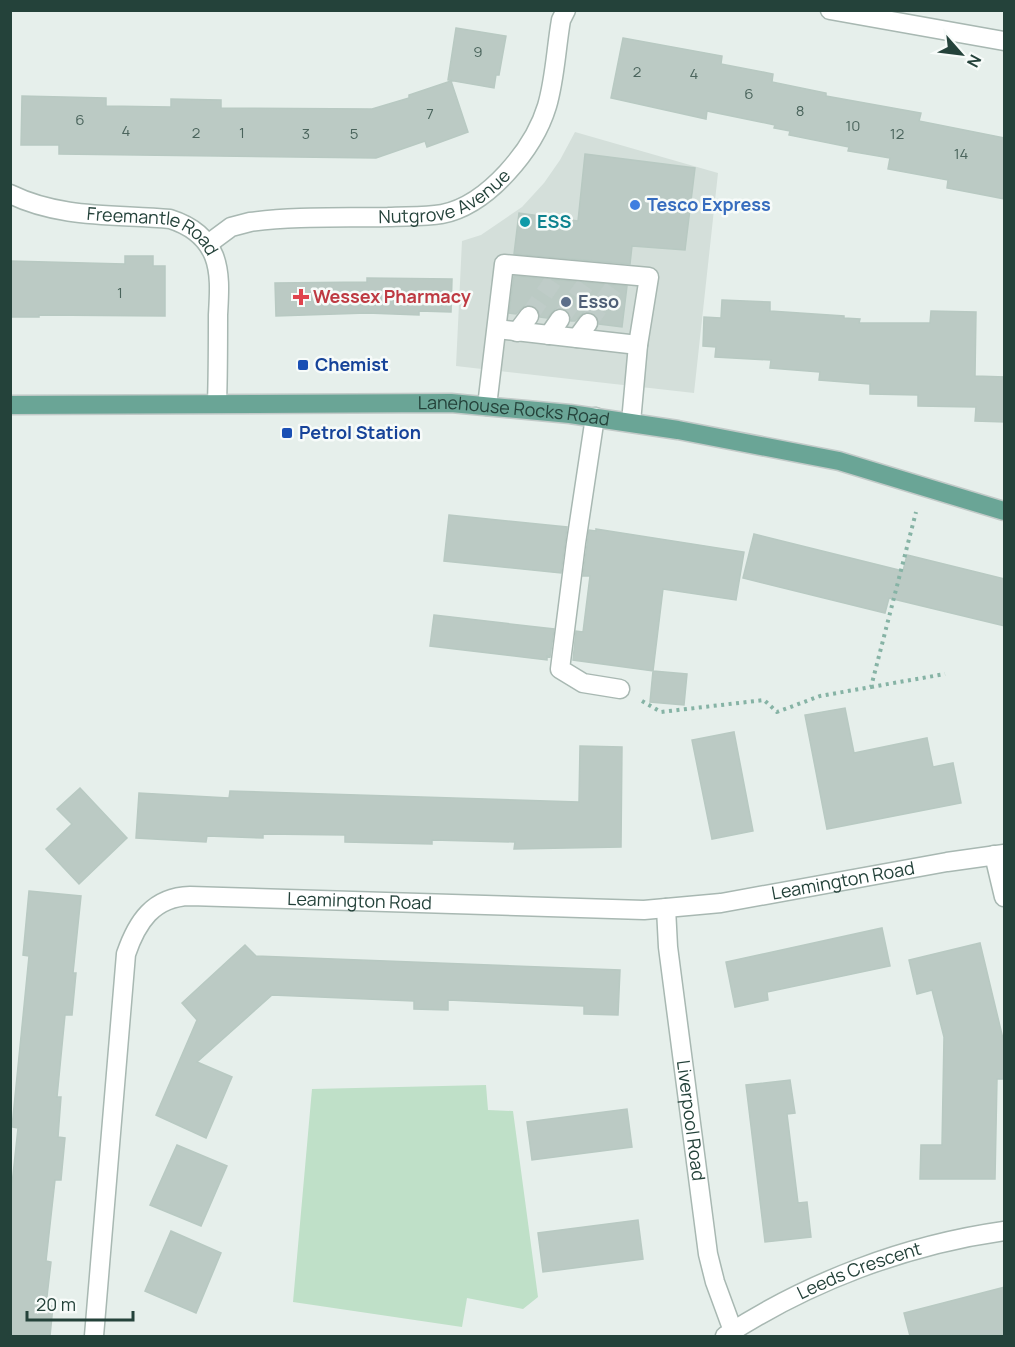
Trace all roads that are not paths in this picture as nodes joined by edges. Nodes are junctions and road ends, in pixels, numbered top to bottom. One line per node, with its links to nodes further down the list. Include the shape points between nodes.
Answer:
1 (566, 10): 6 (street, Nutgrove Avenue, via 539,128 503,176 473,201 459,209 430,215 250,222 231,227)
2 (830, 10): 3 (street)
3 (916, 18): 4 (street)
4 (1005, 41)
5 (10, 194): 6 (street, Freemantle Road, via 75,213 170,219 198,233)
6 (208, 244): 13 (street, Freemantle Road, via 219,282)
7 (529, 315): 10 (street)
8 (561, 320): 11 (street)
9 (497, 329): 10 (street); 12 (street, via 504,264 618,281 648,277); 15 (street)
10 (517, 332): 11 (street)
11 (549, 335): 12 (street, via 582,330)
12 (638, 345): 17 (street)
13 (217, 404): 14 (main road, Lanehouse Rocks Road); 15 (main road, Lanehouse Rocks Road)
14 (10, 405)
15 (487, 406): 16 (main road, Lanehouse Rocks Road)
16 (595, 417): 17 (main road, Lanehouse Rocks Road); 19 (street, via 560,669 583,683)
17 (631, 422): 18 (main road, Lanehouse Rocks Road, via 839,461)
18 (1005, 511)
19 (620, 688)
20 (999, 855): 21 (street); 22 (street, Leamington Road, via 721,903)
21 (1005, 897)
22 (666, 908): 24 (street, Liverpool Road, via 708,1254); 25 (street, Leamington Road, via 619,910 190,896 169,899 152,909 137,928 126,954)
23 (1005, 1231): 24 (street, Leeds Crescent, via 923,1249 851,1271 802,1292)
24 (729, 1334)
25 (94, 1336)

